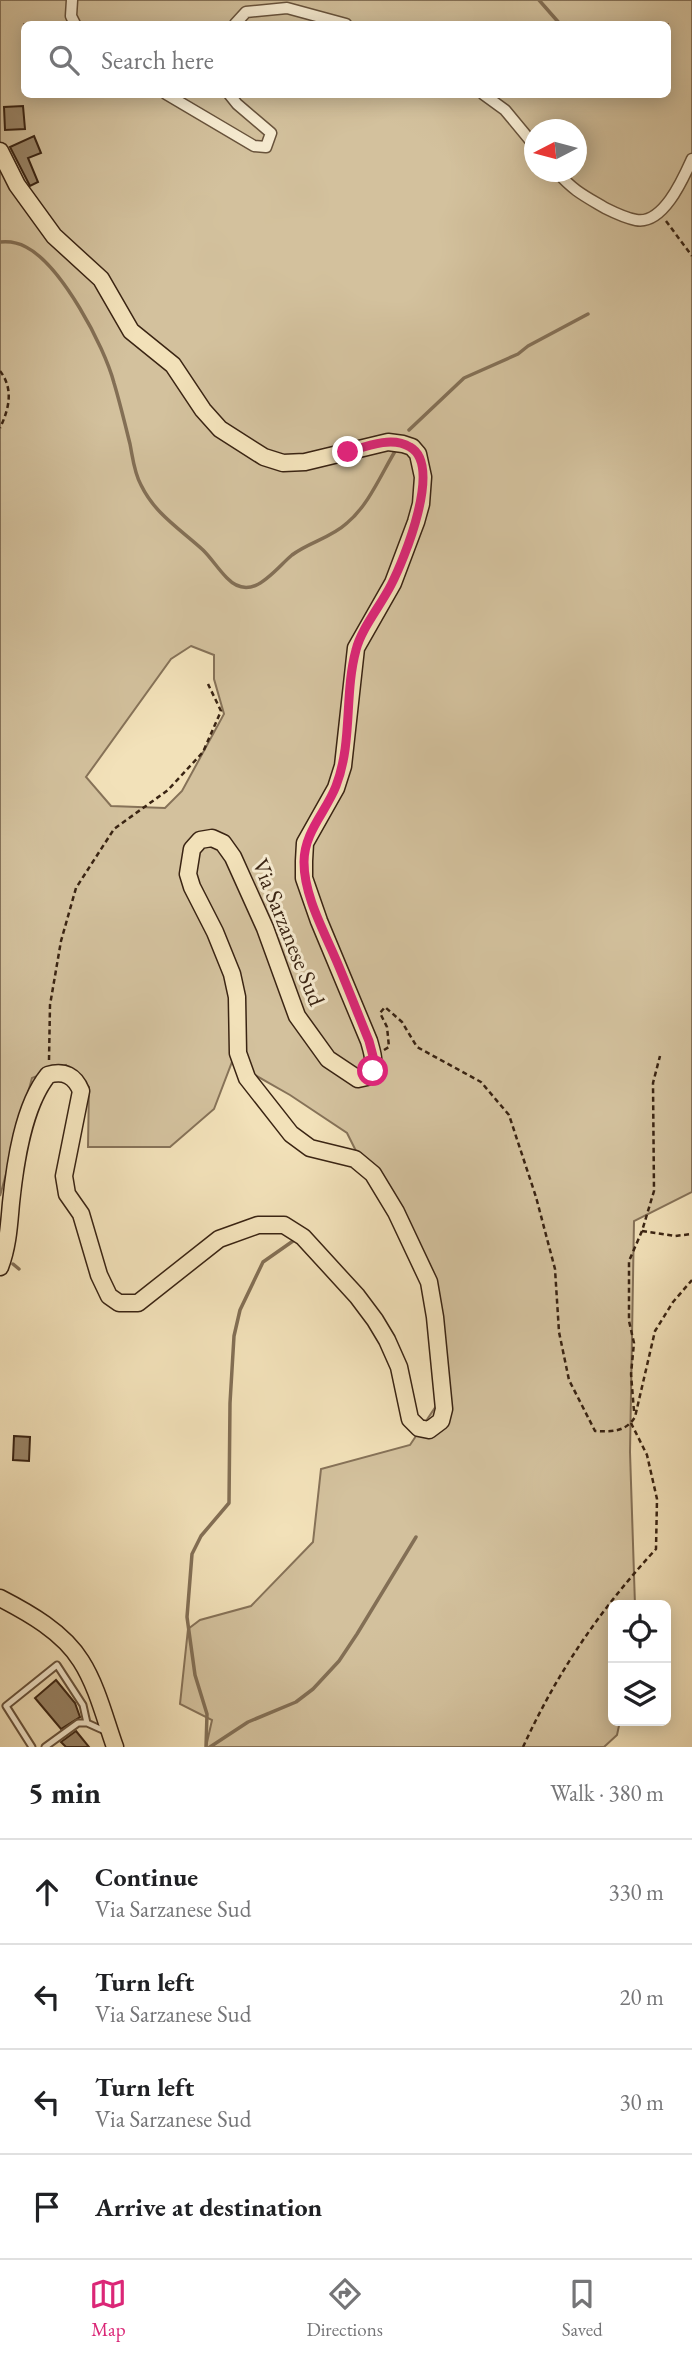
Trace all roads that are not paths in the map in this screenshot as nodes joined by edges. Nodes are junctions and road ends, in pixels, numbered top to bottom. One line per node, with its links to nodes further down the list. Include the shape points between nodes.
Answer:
1 (72, 0): 2 (street)
2 (74, 21)
3 (238, 21): 4 (street, via 246,12 286,8)
4 (335, 21)
5 (173, 98): 6 (street, via 254,146 266,147 271,133)
6 (232, 98)
7 (488, 98): 8 (street)
8 (524, 133)
9 (0, 151): 12 (main road, Via Sarzanese Sud, via 54,236 102,279 131,331 173,365 220,429 264,457 283,463 388,442 412,447 418,454 423,477 416,522 393,583 356,648 343,766 305,852 304,878 371,1048 373,1071 367,1077 358,1079 328,1059 297,1016 265,928 223,842 200,840 192,849 188,874 232,974 238,1052 247,1078 291,1134 310,1148 355,1159 373,1174 401,1221 429,1282 444,1409 441,1421 429,1430 410,1419 399,1367 369,1312 303,1237 284,1225 258,1225 219,1239 138,1303 119,1303 109,1296 81,1214 67,1194 64,1176 81,1091 65,1073 48,1075 35,1096 14,1175 6,1252)
10 (692, 159): 11 (street, via 660,213 639,221 618,215)
11 (566, 182)
12 (0, 1267)
13 (0, 1598): 15 (main road, via 56,1633 80,1660)
14 (87, 1723): 15 (lane); 16 (lane, via 83,1705 57,1665 6,1706); 17 (lane, via 78,1723)
15 (112, 1740)
16 (32, 1747)
17 (45, 1747)

